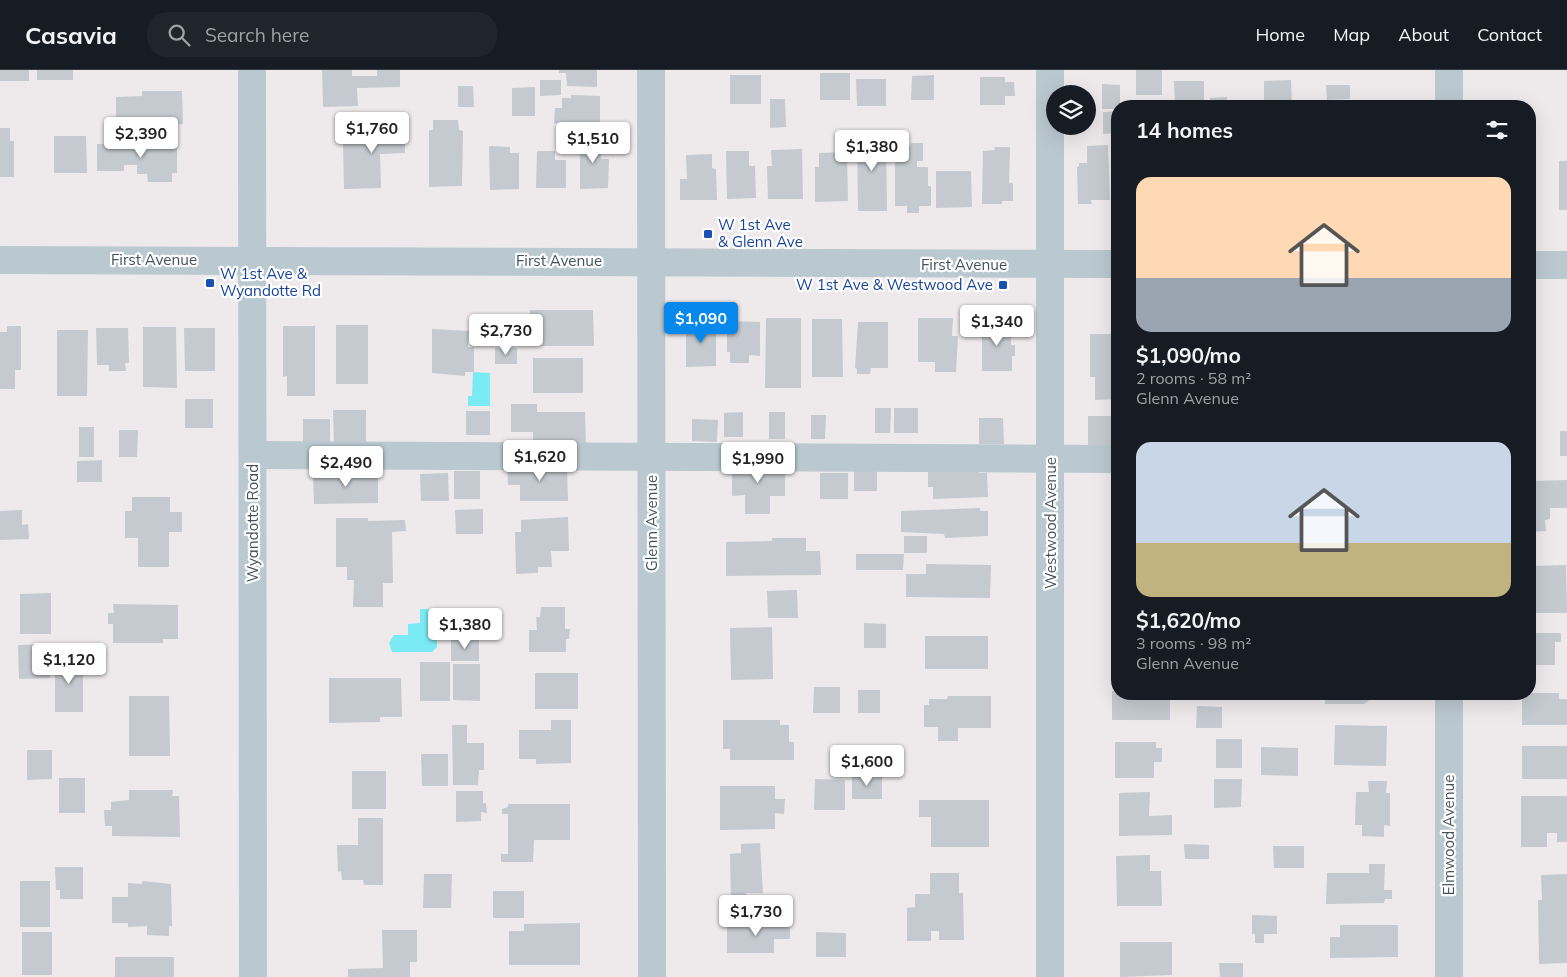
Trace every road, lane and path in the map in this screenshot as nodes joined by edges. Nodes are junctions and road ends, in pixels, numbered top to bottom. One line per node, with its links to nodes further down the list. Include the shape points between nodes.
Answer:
1 (252, 70): 7 (street, Wyandotte Road)
2 (651, 70): 8 (street, Glenn Avenue)
3 (1050, 70): 9 (street, Westwood Avenue)
4 (1449, 70): 5 (street)
5 (1449, 100)
6 (0, 260): 7 (street, First Avenue)
7 (253, 261): 8 (street, First Avenue); 13 (street, Wyandotte Road)
8 (651, 261): 9 (street, First Avenue); 14 (street, Glenn Avenue)
9 (1050, 264): 10 (street, First Avenue); 15 (street, Westwood Avenue)
10 (1111, 264)
11 (1536, 265): 12 (street)
12 (1567, 265)
13 (253, 456): 14 (street); 18 (street, Wyandotte Road)
14 (652, 456): 15 (street); 19 (street, Glenn Avenue)
15 (1051, 459): 16 (street); 20 (street, Westwood Avenue)
16 (1111, 459)
17 (1449, 700): 21 (street, Elmwood Avenue)
18 (253, 977)
19 (652, 977)
20 (1050, 977)
21 (1449, 977)

